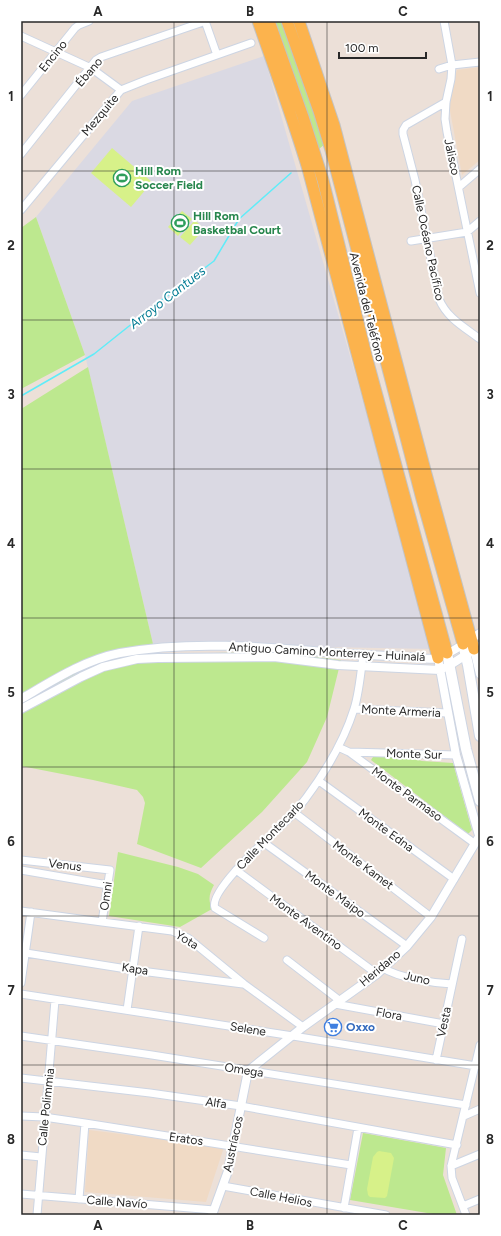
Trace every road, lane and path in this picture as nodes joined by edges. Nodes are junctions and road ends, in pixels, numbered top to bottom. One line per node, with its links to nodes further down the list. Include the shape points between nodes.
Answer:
1 (89, 21): 10 (street, Encino, via 75,28)
2 (206, 21): 12 (street); 15 (street, Ébano, via 106,54 96,60)
3 (258, 21): 29 (main road)
4 (269, 21): 22 (main road, Avenida del Teléfono)
5 (287, 21): 11 (main road)
6 (298, 21): 11 (main road)
7 (446, 21): 14 (street, Jalisco)
8 (21, 36): 10 (street)
9 (252, 43): 12 (street, Mezquite)
10 (56, 51): 15 (street); 18 (street, Encino)
11 (304, 53): 20 (main road, via 328,105)
12 (217, 55): 17 (street, Mezquite)
13 (480, 62): 14 (street)
14 (452, 65): 16 (street); 19 (street, Jalisco)
15 (91, 68): 17 (street); 21 (street, Ébano)
16 (439, 69)
17 (121, 90): 26 (street, Mezquite)
18 (21, 95)
19 (446, 102): 25 (street, Jalisco, via 446,132); 31 (street, Calle Océano Pacífico, via 406,125 403,130)
20 (335, 149): 22 (main road); 23 (main road)
21 (21, 154)
22 (315, 155): 29 (main road, Avenida del Teléfono)
23 (340, 166): 28 (main road); 36 (main road)
24 (480, 169): 25 (street)
25 (459, 187): 30 (street, Jalisco)
26 (21, 210)
27 (480, 221): 30 (street)
28 (351, 223): 29 (main road); 36 (main road)
29 (330, 232): 37 (main road, Avenida del Teléfono, via 367,359)
30 (467, 232): 31 (street); 33 (street, Jalisco)
31 (427, 238): 32 (street); 35 (street, Calle Océano Pacífico, via 443,309)
32 (411, 241)
33 (479, 277): 34 (street, Jalisco)
34 (480, 293)
35 (480, 339)
36 (421, 476): 38 (main road)
37 (407, 527): 40 (main road); 40 (main road, Avenida del Teléfono, via 434,601)
38 (472, 644): 40 (street); 41 (street); 44 (street); 49 (main road)
39 (363, 655): 40 (street, Antiguo Camino Monterrey - Huinalá); 42 (street, Calle Montecarlo); 45 (street, Antiguo Camino Monterrey - Huinalá, via 254,647 147,649 99,659 75,668)
40 (442, 655): 41 (main road); 43 (street)
41 (450, 665): 43 (street); 54 (main road, via 466,749)
42 (361, 667): 43 (street, Antiguo Camino Monterrey - Huinalá); 46 (street, Antiguo Camino Monterrey - Huinalá, via 274,657 137,659 103,667); 47 (street, Calle Montecarlo)
43 (440, 670): 48 (street)
44 (480, 674)
45 (21, 699)
46 (21, 709)
47 (354, 709): 48 (street, Monte Armeria); 50 (street, Calle Montecarlo)
48 (448, 713): 52 (street)
49 (480, 736)
50 (338, 747): 51 (street, Monte Parmaso); 53 (street, Calle Montecarlo)
51 (349, 752): 52 (street, Monte Sur); 56 (street, Monte Parmaso)
52 (456, 756): 56 (street)
53 (319, 781): 55 (street, Calle Montecarlo); 62 (street, Monte Edna)
54 (480, 801)
55 (294, 813): 57 (street, Calle Montecarlo); 66 (street, Monte Kamet)
56 (478, 838): 62 (street, Heridano)
57 (263, 842): 61 (street, Calle Montecarlo); 71 (street, Monte Maipo)
58 (21, 860): 60 (street, Venus)
59 (21, 870): 63 (street, Venus)
60 (110, 870): 63 (street, Omni)
61 (236, 870): 69 (street, Calle Montecarlo, via 216,896 215,908); 76 (street, Monte Aventino)
62 (454, 880): 66 (street, Heridano)
63 (108, 884): 67 (street, Omni)
64 (21, 910): 65 (street, Yota)
65 (32, 912): 67 (street, Yota); 72 (street)
66 (432, 917): 71 (street, Heridano)
67 (102, 922): 68 (street, Yota)
68 (139, 926): 75 (street); 78 (street, Yota, via 172,931 188,938)
69 (264, 938)
70 (462, 938): 79 (street, Vesta)
71 (407, 946): 74 (street, Heridano)
72 (26, 954): 75 (street, Kapa); 77 (street)
73 (287, 960): 82 (street)
74 (384, 968): 76 (street, Heridano); 79 (street, Juno, via 398,974)
75 (134, 970): 78 (street, Kapa); 83 (street)
76 (377, 974): 82 (street, Heridano)
77 (21, 984)
78 (244, 984): 85 (street, Yota)
79 (452, 984): 84 (street, Vesta)
80 (21, 994): 81 (street, Selene)
81 (55, 1000): 83 (street, Selene); 88 (street, Calle Polimmia)
82 (337, 1002): 84 (street, Flora); 85 (street, Heridano)
83 (127, 1010): 87 (street, Selene)
84 (444, 1024): 90 (street, Vesta)
85 (303, 1027): 87 (street, Heridano)
86 (21, 1036): 88 (street, Omega)
87 (293, 1036): 90 (street, Selene); 92 (street, Heridano)
88 (52, 1041): 92 (street, Omega); 94 (street, Calle Polimmia)
89 (480, 1045): 91 (street)
90 (436, 1060): 91 (street, Selene)
91 (478, 1065): 95 (street)
92 (248, 1071): 95 (street, Omega); 96 (street, Austríacos)
93 (21, 1078): 94 (street, Alfa)
94 (49, 1082): 96 (street, Alfa); 100 (street, Calle Polimmia)
95 (466, 1105): 99 (street)
96 (241, 1106): 102 (street, Alfa); 104 (street, Austríacos)
97 (480, 1109): 99 (street)
98 (21, 1116): 100 (street, Eratos)
99 (464, 1116): 103 (street)
100 (44, 1117): 101 (street, Eratos); 107 (street, Calle Polimmia)
101 (85, 1123): 104 (street, Eratos); 113 (street)
102 (358, 1128): 103 (street, Alfa); 108 (street)
103 (457, 1145): 109 (street)
104 (234, 1146): 108 (street, Eratos); 110 (street, Austríacos)
105 (480, 1154): 109 (street)
106 (21, 1155): 107 (street)
107 (41, 1157): 112 (street, Calle Polimmia)
108 (351, 1165): 116 (street)
109 (451, 1166): 115 (street, via 452,1178)
110 (224, 1186): 116 (street, Calle Helios); 117 (street, Austríacos)
111 (21, 1194): 112 (street, Calle Navío)
112 (38, 1195): 113 (street, Calle Navío); 118 (street, Calle Polimmia)
113 (79, 1199): 117 (street, Calle Navío)
114 (480, 1199): 115 (street)
115 (463, 1206): 120 (street)
116 (344, 1208): 119 (street, Calle Helios)
117 (213, 1213)
118 (37, 1215)
119 (386, 1215)
120 (466, 1215)

